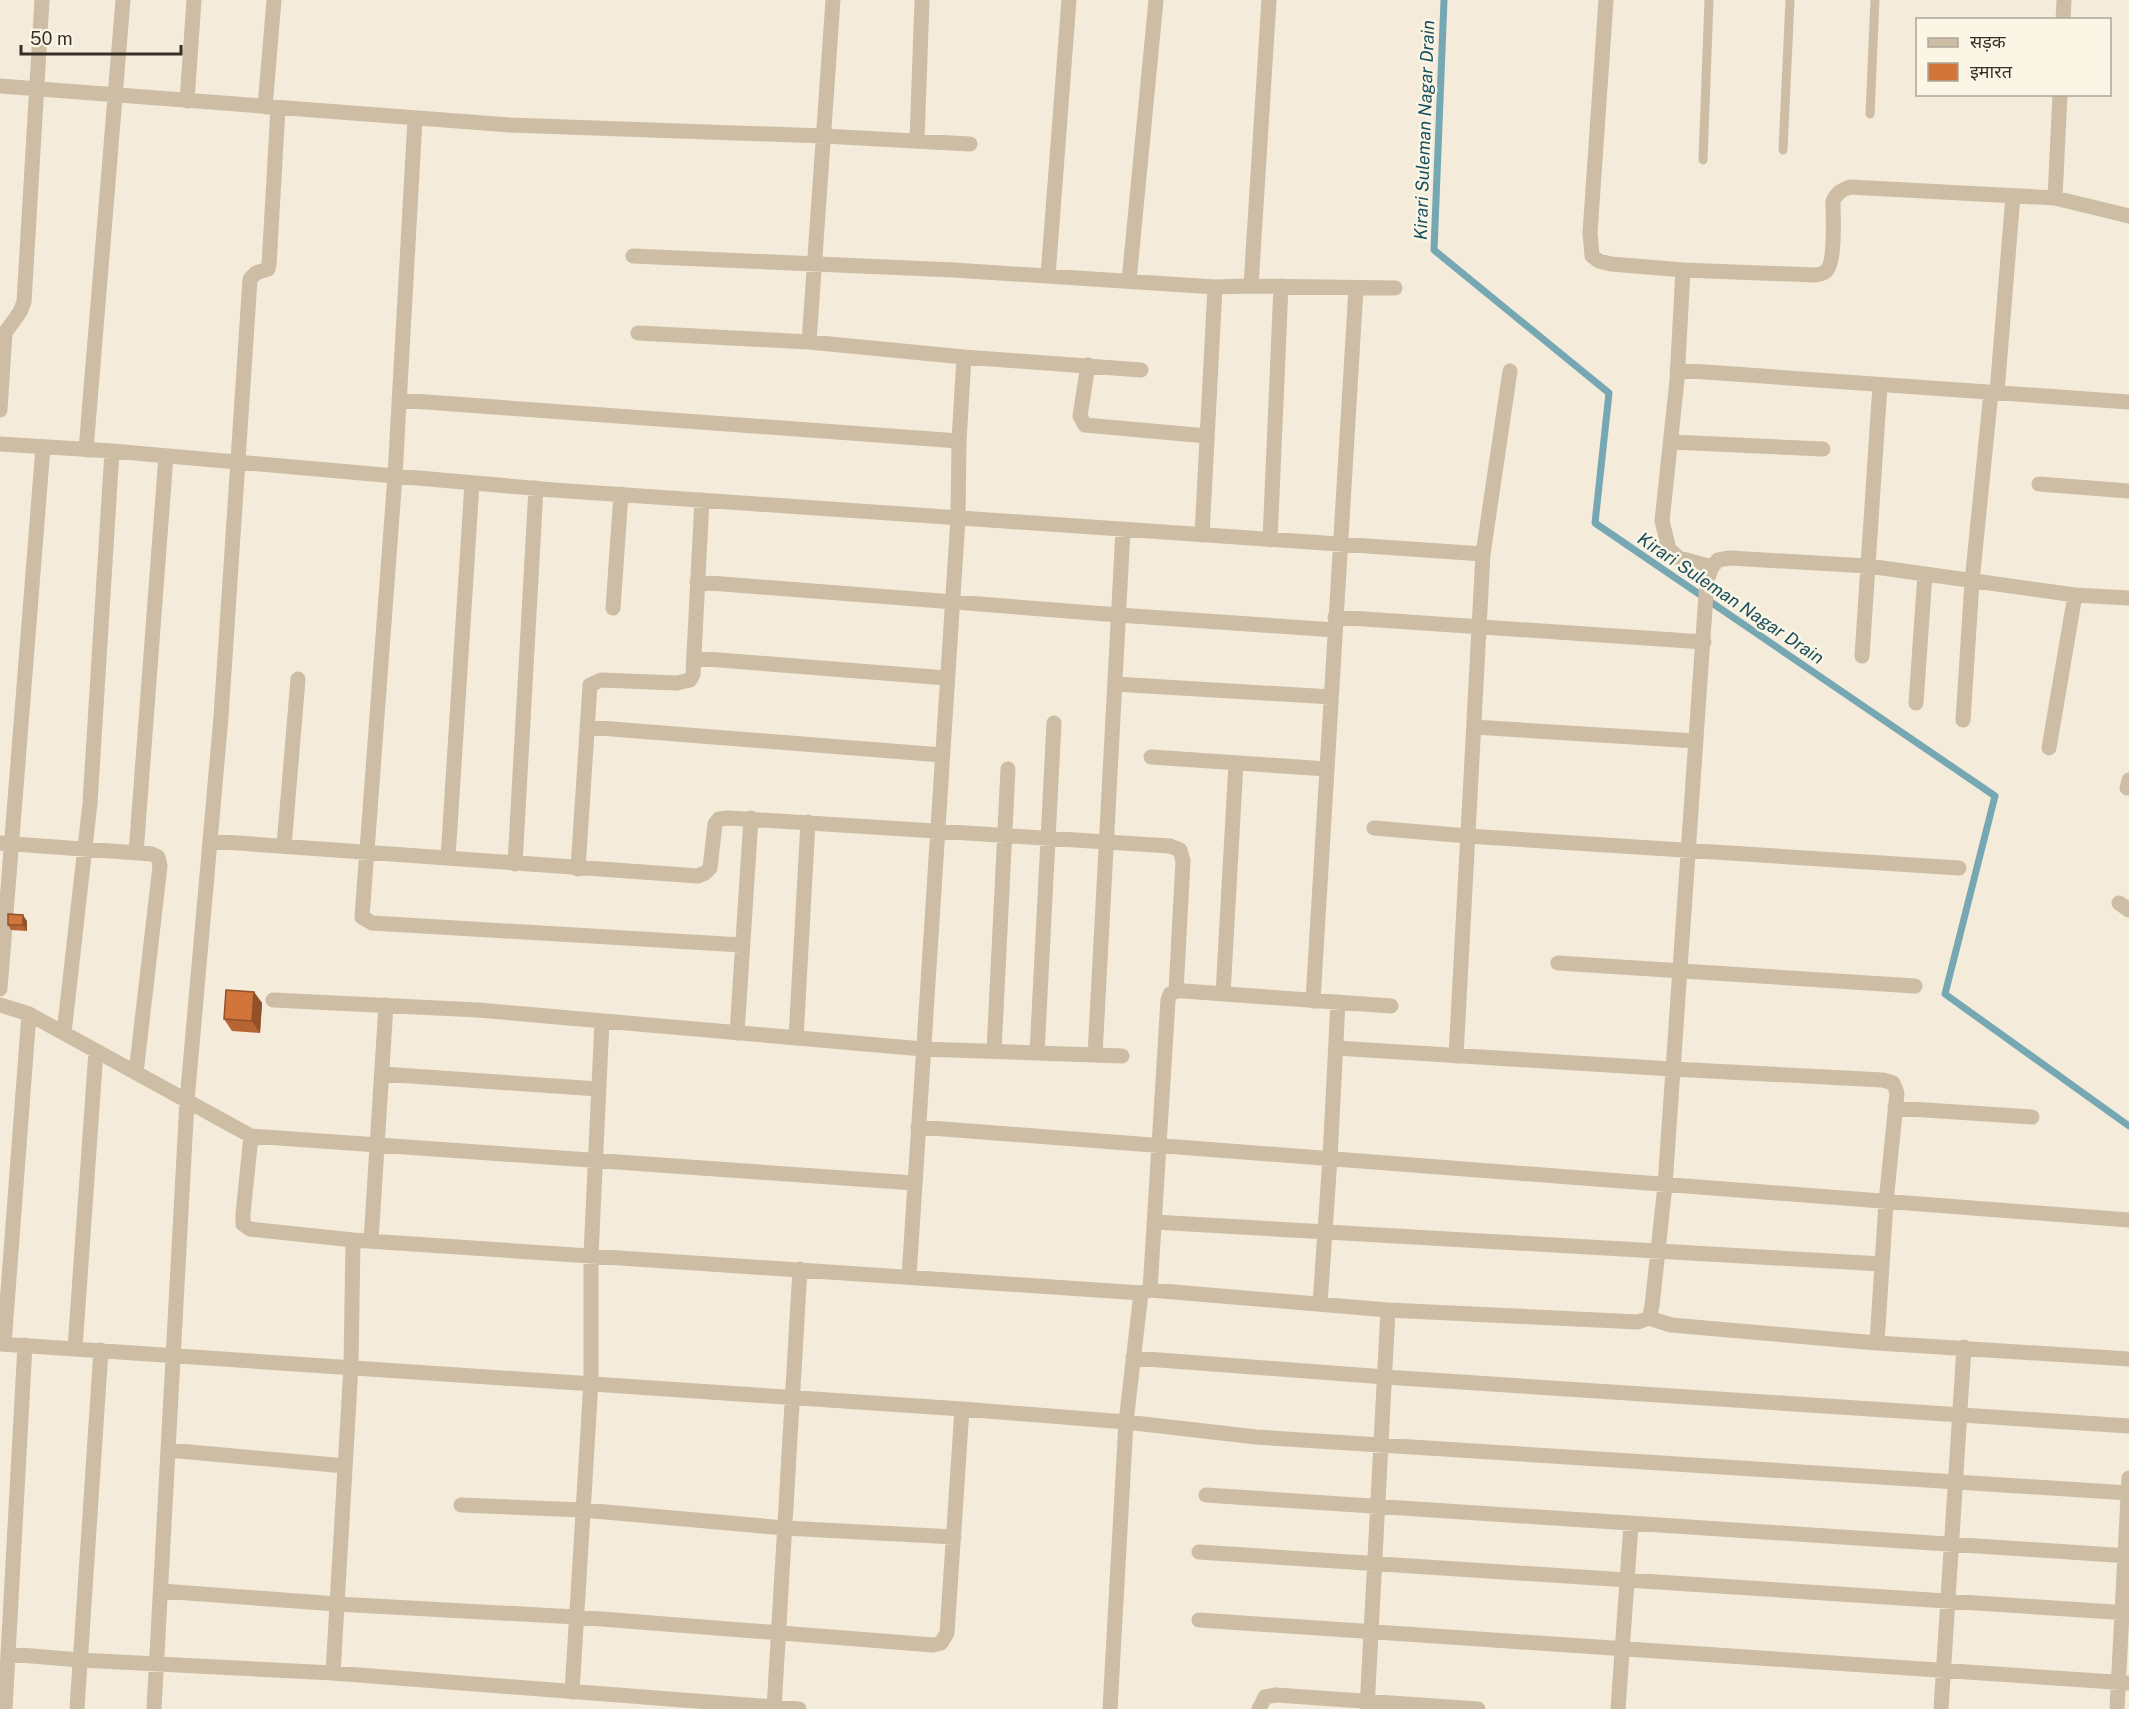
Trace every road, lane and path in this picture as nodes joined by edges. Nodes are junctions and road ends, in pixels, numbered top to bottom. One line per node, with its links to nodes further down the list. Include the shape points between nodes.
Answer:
1 (42, 0): 17 (street)
2 (123, 0): 18 (street)
3 (194, 0): 20 (street)
4 (274, 0): 21 (street)
5 (833, 0): 24 (street)
6 (922, 0): 25 (street)
7 (1069, 0): 35 (street)
8 (1156, 0): 36 (street)
9 (1269, 0): 38 (street)
10 (1606, 0): 34 (street, via 1590,234 1592,256 1611,264)
11 (1709, 0): 28 (lane)
12 (1790, 0): 27 (lane)
13 (1875, 0): 22 (lane)
14 (2064, 0): 15 (street)
15 (2063, 18)
16 (0, 86): 17 (street)
17 (36, 89): 18 (street); 53 (street, via 24,302 5,333)
18 (116, 96): 20 (street); 60 (street)
19 (2060, 96): 30 (street)
20 (187, 101): 21 (street)
21 (271, 108): 23 (street); 63 (street, via 269,265 250,279)
22 (1870, 114)
23 (415, 119): 24 (street, via 510,126); 51 (street)
24 (824, 136): 25 (street); 33 (street)
25 (917, 141): 26 (street)
26 (970, 144)
27 (1783, 150)
28 (1703, 160)
29 (2013, 196): 30 (street); 34 (street, via 1850,187 1833,201 1832,255 1825,273); 50 (street)
30 (2055, 198): 31 (street)
31 (2129, 216)
32 (633, 256): 33 (street)
33 (815, 264): 35 (street); 43 (street)
34 (1683, 270): 47 (street)
35 (1048, 276): 36 (street)
36 (1129, 281): 37 (street)
37 (1215, 286): 38 (street); 54 (street)
38 (1251, 286): 39 (street)
39 (1281, 286): 40 (street); 74 (street)
40 (1356, 288): 41 (street); 75 (street)
41 (1395, 288)
42 (638, 333): 43 (street)
43 (809, 342): 44 (street)
44 (964, 357): 45 (street); 55 (street)
45 (1088, 365): 46 (street); 54 (street, via 1080,416 1085,424)
46 (1141, 370)
47 (1677, 370): 49 (street); 56 (street)
48 (1510, 371): 76 (street)
49 (1880, 384): 50 (street); 77 (street)
50 (1994, 392): 52 (street); 81 (street)
51 (399, 400): 55 (street); 64 (street)
52 (2129, 402)
53 (0, 410)
54 (1207, 436): 73 (street)
55 (959, 441): 71 (street)
56 (1672, 442): 59 (street); 78 (street, via 1662,521 1665,539 1679,558)
57 (0, 444): 58 (street)
58 (44, 447): 60 (street); 116 (street)
59 (1824, 449)
60 (86, 450): 61 (street)
61 (112, 451): 62 (street); 119 (street)
62 (166, 456): 63 (street); 121 (street)
63 (238, 462): 64 (street); 115 (street)
64 (395, 476): 65 (street); 122 (street)
65 (472, 483): 67 (street); 123 (street)
66 (2039, 484): 68 (street)
67 (536, 488): 69 (street); 124 (street)
68 (2129, 491)
69 (621, 494): 70 (street); 85 (street)
70 (702, 500): 71 (street); 80 (street)
71 (958, 518): 72 (street); 84 (street)
72 (1123, 530): 73 (street); 86 (street)
73 (1202, 535): 74 (street)
74 (1270, 540): 75 (street)
75 (1340, 544): 76 (street); 87 (street)
76 (1483, 554): 88 (street)
77 (1868, 566): 78 (street, via 1730,558 1718,560); 79 (street); 90 (street)
78 (1710, 574): 89 (street)
79 (1925, 574): 81 (street); 96 (street)
80 (697, 582): 84 (street); 91 (street)
81 (1972, 582): 82 (street); 97 (street)
82 (2075, 596): 83 (street); 102 (street)
83 (2129, 598)
84 (952, 601): 86 (street); 92 (street)
85 (613, 608)
86 (1119, 615): 87 (street); 94 (street)
87 (1335, 624): 88 (street); 95 (street)
88 (1479, 627): 89 (street); 100 (street)
89 (1704, 642): 101 (street)
90 (1862, 656)
91 (694, 658): 92 (street); 99 (street, via 693,674 684,683 595,681 589,689)
92 (947, 678): 103 (street)
93 (298, 679): 118 (street)
94 (1115, 684): 95 (street); 117 (street)
95 (1331, 697): 107 (street)
96 (1916, 703)
97 (1963, 720)
98 (1054, 723): 114 (street)
99 (587, 727): 103 (street); 126 (street)
100 (1474, 727): 101 (street); 113 (street)
101 (1696, 741): 120 (street)
102 (2049, 748)
103 (942, 755): 111 (street)
104 (1151, 757): 105 (street)
105 (1236, 763): 107 (street); 133 (street)
106 (1008, 769): 112 (street)
107 (1327, 769): 135 (street)
108 (751, 818): 109 (street); 126 (street, via 719,819 710,868 698,876); 127 (street)
109 (808, 822): 111 (street); 144 (street)
110 (1374, 828): 113 (street)
111 (937, 832): 112 (street); 146 (street)
112 (1005, 836): 114 (street); 148 (street)
113 (1468, 836): 120 (street); 152 (street)
114 (1048, 839): 117 (street); 149 (street)
115 (210, 842): 118 (street); 157 (street)
116 (6, 843): 119 (street); 131 (street)
117 (1107, 843): 132 (street, via 1170,846 1180,850 1183,861); 150 (street)
118 (284, 846): 122 (street)
119 (85, 850): 121 (street); 142 (street)
120 (1688, 850): 125 (street); 129 (street)
121 (136, 853): 154 (street, via 158,857 160,866)
122 (366, 854): 123 (street); 127 (street, via 362,917 372,923)
123 (448, 858): 124 (street)
124 (515, 864): 126 (street)
125 (1959, 868)
126 (578, 869)
127 (742, 945): 143 (street)
128 (1558, 963): 129 (street)
129 (1679, 970): 130 (street); 153 (street)
130 (1915, 986)
131 (0, 989)
132 (1176, 991): 133 (street); 162 (street, via 1168,1000)
133 (1223, 994): 135 (street)
134 (273, 1000): 138 (street)
135 (1313, 1000): 136 (street)
136 (1338, 1002): 139 (street); 145 (street)
137 (0, 1005): 140 (street)
138 (386, 1005): 141 (street); 155 (street)
139 (1391, 1006)
140 (29, 1014): 142 (street); 184 (street)
141 (602, 1021): 143 (street); 156 (street)
142 (64, 1033): 147 (street)
143 (737, 1033): 144 (street)
144 (796, 1038): 146 (street)
145 (1336, 1048): 152 (street); 164 (street)
146 (922, 1049): 148 (street); 160 (street)
147 (96, 1051): 154 (street); 187 (street)
148 (994, 1051): 149 (street)
149 (1037, 1053): 150 (street)
150 (1095, 1055): 151 (street)
151 (1122, 1056)
152 (1456, 1056): 153 (street)
153 (1672, 1069): 158 (street, via 1884,1080 1893,1083 1897,1093); 167 (street)
154 (136, 1073): 157 (street)
155 (382, 1074): 156 (street); 163 (street)
156 (598, 1089): 165 (street)
157 (188, 1101): 161 (street); 189 (street)
158 (1895, 1108): 159 (street); 168 (street)
159 (2032, 1117)
160 (918, 1127): 162 (street); 166 (street)
161 (251, 1136): 163 (street); 172 (street, via 243,1224 250,1229)
162 (1158, 1144): 164 (street); 170 (street)
163 (377, 1145): 165 (street); 173 (street)
164 (1330, 1158): 167 (street); 171 (street)
165 (595, 1160): 166 (street); 175 (street)
166 (914, 1183): 178 (street)
167 (1665, 1185): 168 (street); 174 (street)
168 (1886, 1202): 169 (street); 176 (street)
169 (2129, 1220)
170 (1154, 1222): 171 (street); 179 (street)
171 (1325, 1233): 174 (street); 180 (street)
172 (353, 1240): 173 (street); 192 (street)
173 (371, 1241): 175 (street)
174 (1658, 1250): 176 (street); 182 (street)
175 (591, 1255): 177 (street); 194 (street)
176 (1882, 1264): 183 (street)
177 (800, 1269): 178 (street); 195 (street)
178 (909, 1277): 179 (street)
179 (1145, 1291): 180 (street); 190 (street)
180 (1320, 1304): 181 (street)
181 (1388, 1310): 182 (street, via 1638,1322); 193 (street)
182 (1649, 1318): 183 (street, via 1671,1324)
183 (1877, 1342): 186 (street)
184 (2, 1344): 185 (street)
185 (25, 1345): 187 (street); 226 (street)
186 (1964, 1347): 191 (street); 197 (street)
187 (75, 1348): 188 (street)
188 (100, 1350): 189 (street); 227 (street)
189 (173, 1354): 192 (street); 201 (street)
190 (1133, 1358): 193 (street); 198 (street)
191 (2129, 1359)
192 (351, 1366): 194 (street); 202 (street)
193 (1385, 1377): 197 (street); 200 (street)
194 (591, 1382): 195 (street); 208 (street)
195 (792, 1396): 196 (street); 210 (street)
196 (962, 1409): 198 (street); 211 (street)
197 (1959, 1416): 199 (street); 203 (street)
198 (1126, 1422): 200 (street, via 1256,1437); 239 (street)
199 (2129, 1426)
200 (1381, 1445): 203 (street); 207 (street)
201 (168, 1450): 202 (street); 217 (street)
202 (345, 1466): 219 (street)
203 (1955, 1483): 204 (street); 212 (street)
204 (2129, 1488): 214 (street)
205 (1206, 1495): 207 (street)
206 (461, 1505): 208 (street)
207 (1378, 1507): 209 (street); 215 (street)
208 (583, 1510): 210 (street); 221 (street)
209 (1631, 1524): 212 (street); 216 (street)
210 (785, 1528): 211 (street); 224 (street)
211 (954, 1537): 224 (street, via 947,1633 941,1643)
212 (1952, 1545): 214 (street); 218 (street)
213 (1199, 1552): 215 (street)
214 (2126, 1556): 220 (street)
215 (1375, 1563): 216 (street); 223 (street)
216 (1626, 1580): 218 (street); 225 (street)
217 (161, 1591): 219 (street); 228 (street)
218 (1948, 1602): 220 (street); 229 (street)
219 (338, 1604): 221 (street); 230 (street)
220 (2125, 1613): 231 (street)
221 (576, 1617): 224 (street); 232 (street)
222 (1199, 1620): 223 (street)
223 (1372, 1632): 225 (street); 234 (street)
224 (779, 1633): 235 (street)
225 (1622, 1649): 229 (street); 242 (street)
226 (8, 1654): 227 (street); 233 (street)
227 (80, 1660): 228 (street); 236 (street)
228 (158, 1663): 230 (street); 237 (street)
229 (1944, 1671): 231 (street); 243 (street)
230 (333, 1673): 232 (street)
231 (2124, 1683): 244 (street)
232 (572, 1692): 235 (street)
233 (3, 1704)
234 (1367, 1705): 240 (street, via 1275,1695 1265,1697); 241 (street)
235 (774, 1708): 238 (street)
236 (77, 1709)
237 (154, 1709)
238 (799, 1709)
239 (1110, 1709)
240 (1259, 1709)
241 (1478, 1709)
242 (1618, 1709)
243 (1941, 1709)
244 (2117, 1709)

